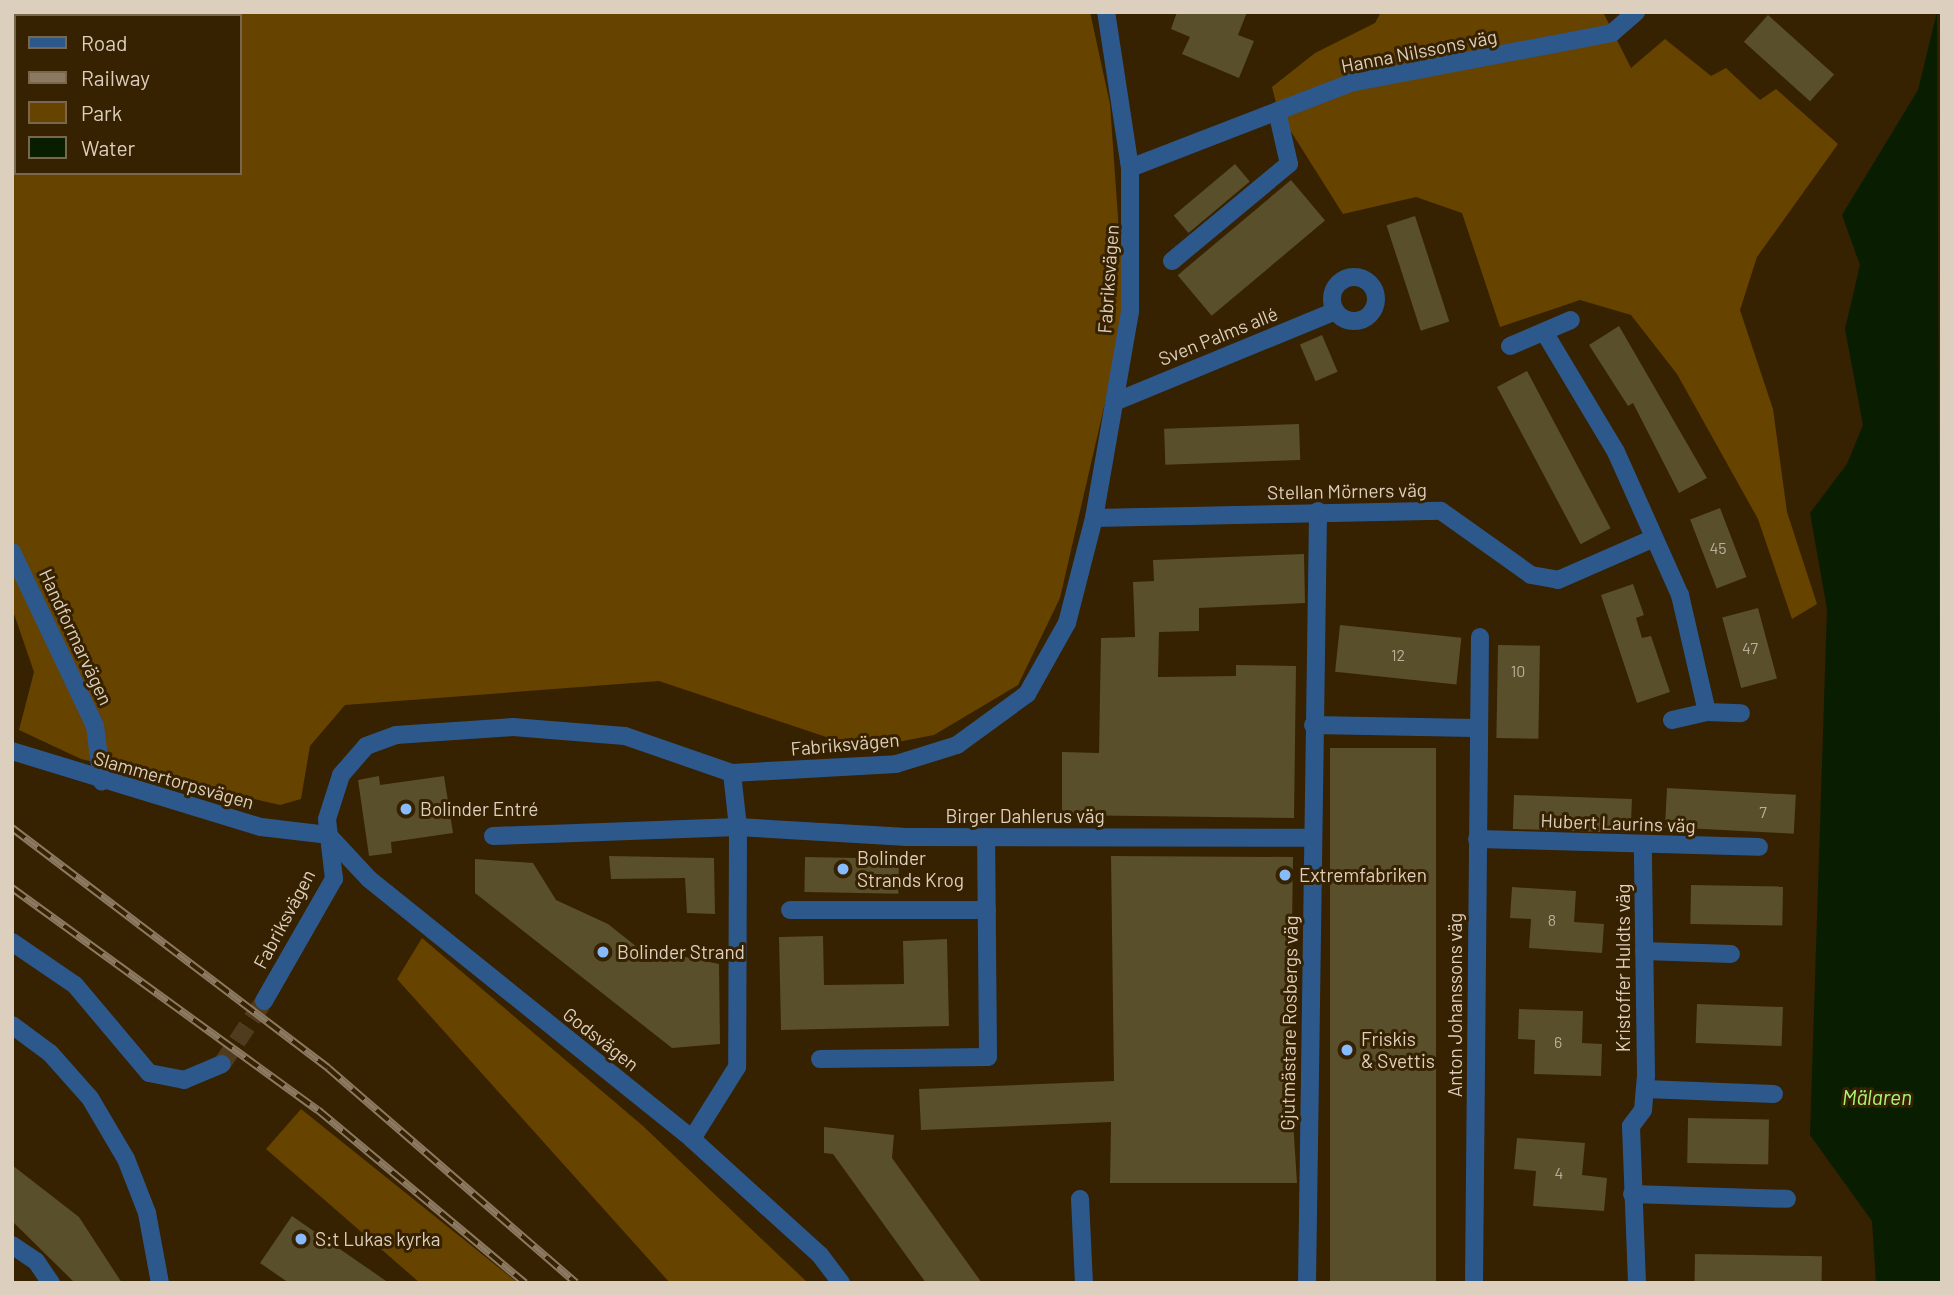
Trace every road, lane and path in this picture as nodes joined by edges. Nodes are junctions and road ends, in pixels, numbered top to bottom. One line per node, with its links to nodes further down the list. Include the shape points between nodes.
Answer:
1 (1106, 12): 4 (street, Fabriksvägen)
2 (1636, 12): 3 (street, Hanna Nilssons väg, via 1612,33 1350,83)
3 (1278, 111): 4 (street, Hanna Nilssons väg); 5 (street, via 1289,164)
4 (1130, 168): 10 (street, Fabriksvägen, via 1130,311)
5 (1172, 261)
6 (1335, 311): 10 (street, Sven Palms allé)
7 (1571, 320): 8 (street)
8 (1546, 335): 9 (street); 13 (street, via 1616,452)
9 (1510, 346)
10 (1116, 401): 12 (street, Fabriksvägen)
11 (1318, 511): 12 (street, Stellan Mörners väg); 13 (street, Stellan Mörners väg, via 1441,511 1531,575 1558,580); 19 (street, Gjutmästare Rosbergs väg)
12 (1094, 518): 22 (street, Fabriksvägen, via 1067,622 1027,694 957,745 896,764)
13 (1654, 538): 16 (street, via 1679,595)
14 (12, 552): 23 (street, Handformarvägen, via 95,726)
15 (1480, 637): 20 (street, Anton Johanssons väg)
16 (1707, 712): 17 (street); 18 (street)
17 (1741, 713)
18 (1672, 720)
19 (1312, 725): 20 (street); 28 (street, Gjutmästare Rosbergs väg)
20 (1475, 728): 29 (street, Anton Johanssons väg)
21 (12, 751): 23 (street, Slammertorpsvägen)
22 (732, 773): 24 (street); 25 (street, Fabriksvägen, via 625,736 513,727 396,735 366,746 341,775)
23 (102, 782): 25 (street, Slammertorpsvägen, via 261,827)
24 (738, 827): 26 (street, Birger Dahlerus väg); 27 (street, Birger Dahlerus väg); 43 (street, via 737,1067)
25 (328, 835): 37 (street, Fabriksvägen, via 334,879); 43 (street, Godsvägen, via 369,879)
26 (493, 836)
27 (986, 837): 28 (street, Birger Dahlerus väg); 33 (street)
28 (1311, 838): 52 (street, Gjutmästare Rosbergs väg)
29 (1477, 839): 30 (street, Hubert Laurins väg); 53 (street, Anton Johanssons väg)
30 (1643, 846): 31 (street, Hubert Laurins väg); 35 (street, Kristoffer Huldts väg)
31 (1759, 847)
32 (790, 910): 33 (street)
33 (987, 910): 39 (street, via 988,1057)
34 (12, 942): 40 (street, via 75,985 149,1073 184,1080)
35 (1644, 951): 36 (street); 41 (street, Kristoffer Huldts väg)
36 (1731, 954)
37 (264, 1001)
38 (12, 1025): 49 (street, via 50,1053 90,1098 126,1159 147,1213)
39 (820, 1059)
40 (222, 1063)
41 (1645, 1089): 42 (street); 44 (street, Kristoffer Huldts väg, via 1643,1110 1631,1126)
42 (1774, 1094)
43 (692, 1139): 50 (street, Godsvägen, via 820,1255)
44 (1632, 1194): 46 (street); 54 (street, Kristoffer Huldts väg)
45 (1080, 1199): 51 (street)
46 (1787, 1199)
47 (12, 1245): 48 (street, via 36,1261)
48 (51, 1283)
49 (160, 1283)
50 (841, 1283)
51 (1084, 1283)
52 (1307, 1283)
53 (1474, 1283)
54 (1636, 1283)

